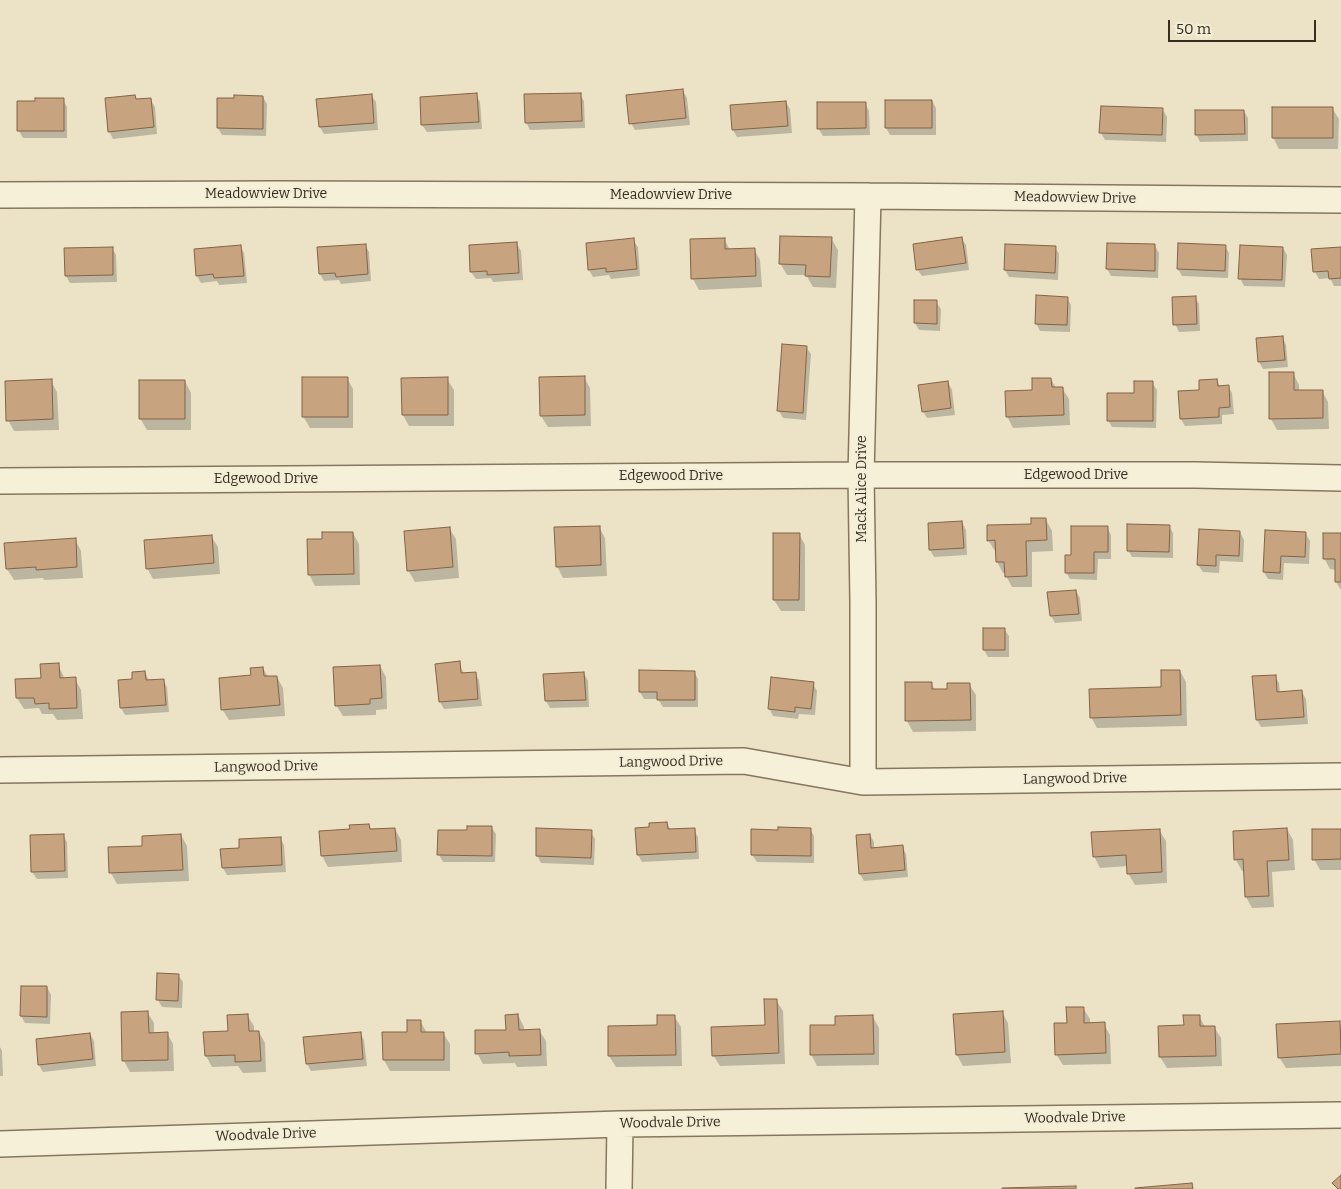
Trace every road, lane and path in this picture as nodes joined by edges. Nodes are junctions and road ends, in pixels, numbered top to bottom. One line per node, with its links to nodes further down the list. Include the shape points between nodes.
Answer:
1 (0, 195): 2 (street, Meadowview Drive)
2 (868, 196): 3 (street, Meadowview Drive); 4 (street, Mack Alice Drive)
3 (1341, 200)
4 (861, 475): 5 (street, Edgewood Drive); 6 (street, Edgewood Drive); 9 (street, Mack Alice Drive)
5 (1341, 478)
6 (0, 481)
7 (0, 770): 9 (street, Langwood Drive, via 744,760)
8 (1341, 776): 9 (street, Langwood Drive)
9 (863, 782)
10 (1341, 1115): 11 (street, Woodvale Drive)
11 (620, 1124): 12 (street, Woodvale Drive); 13 (street)
12 (0, 1144)
13 (619, 1189)

